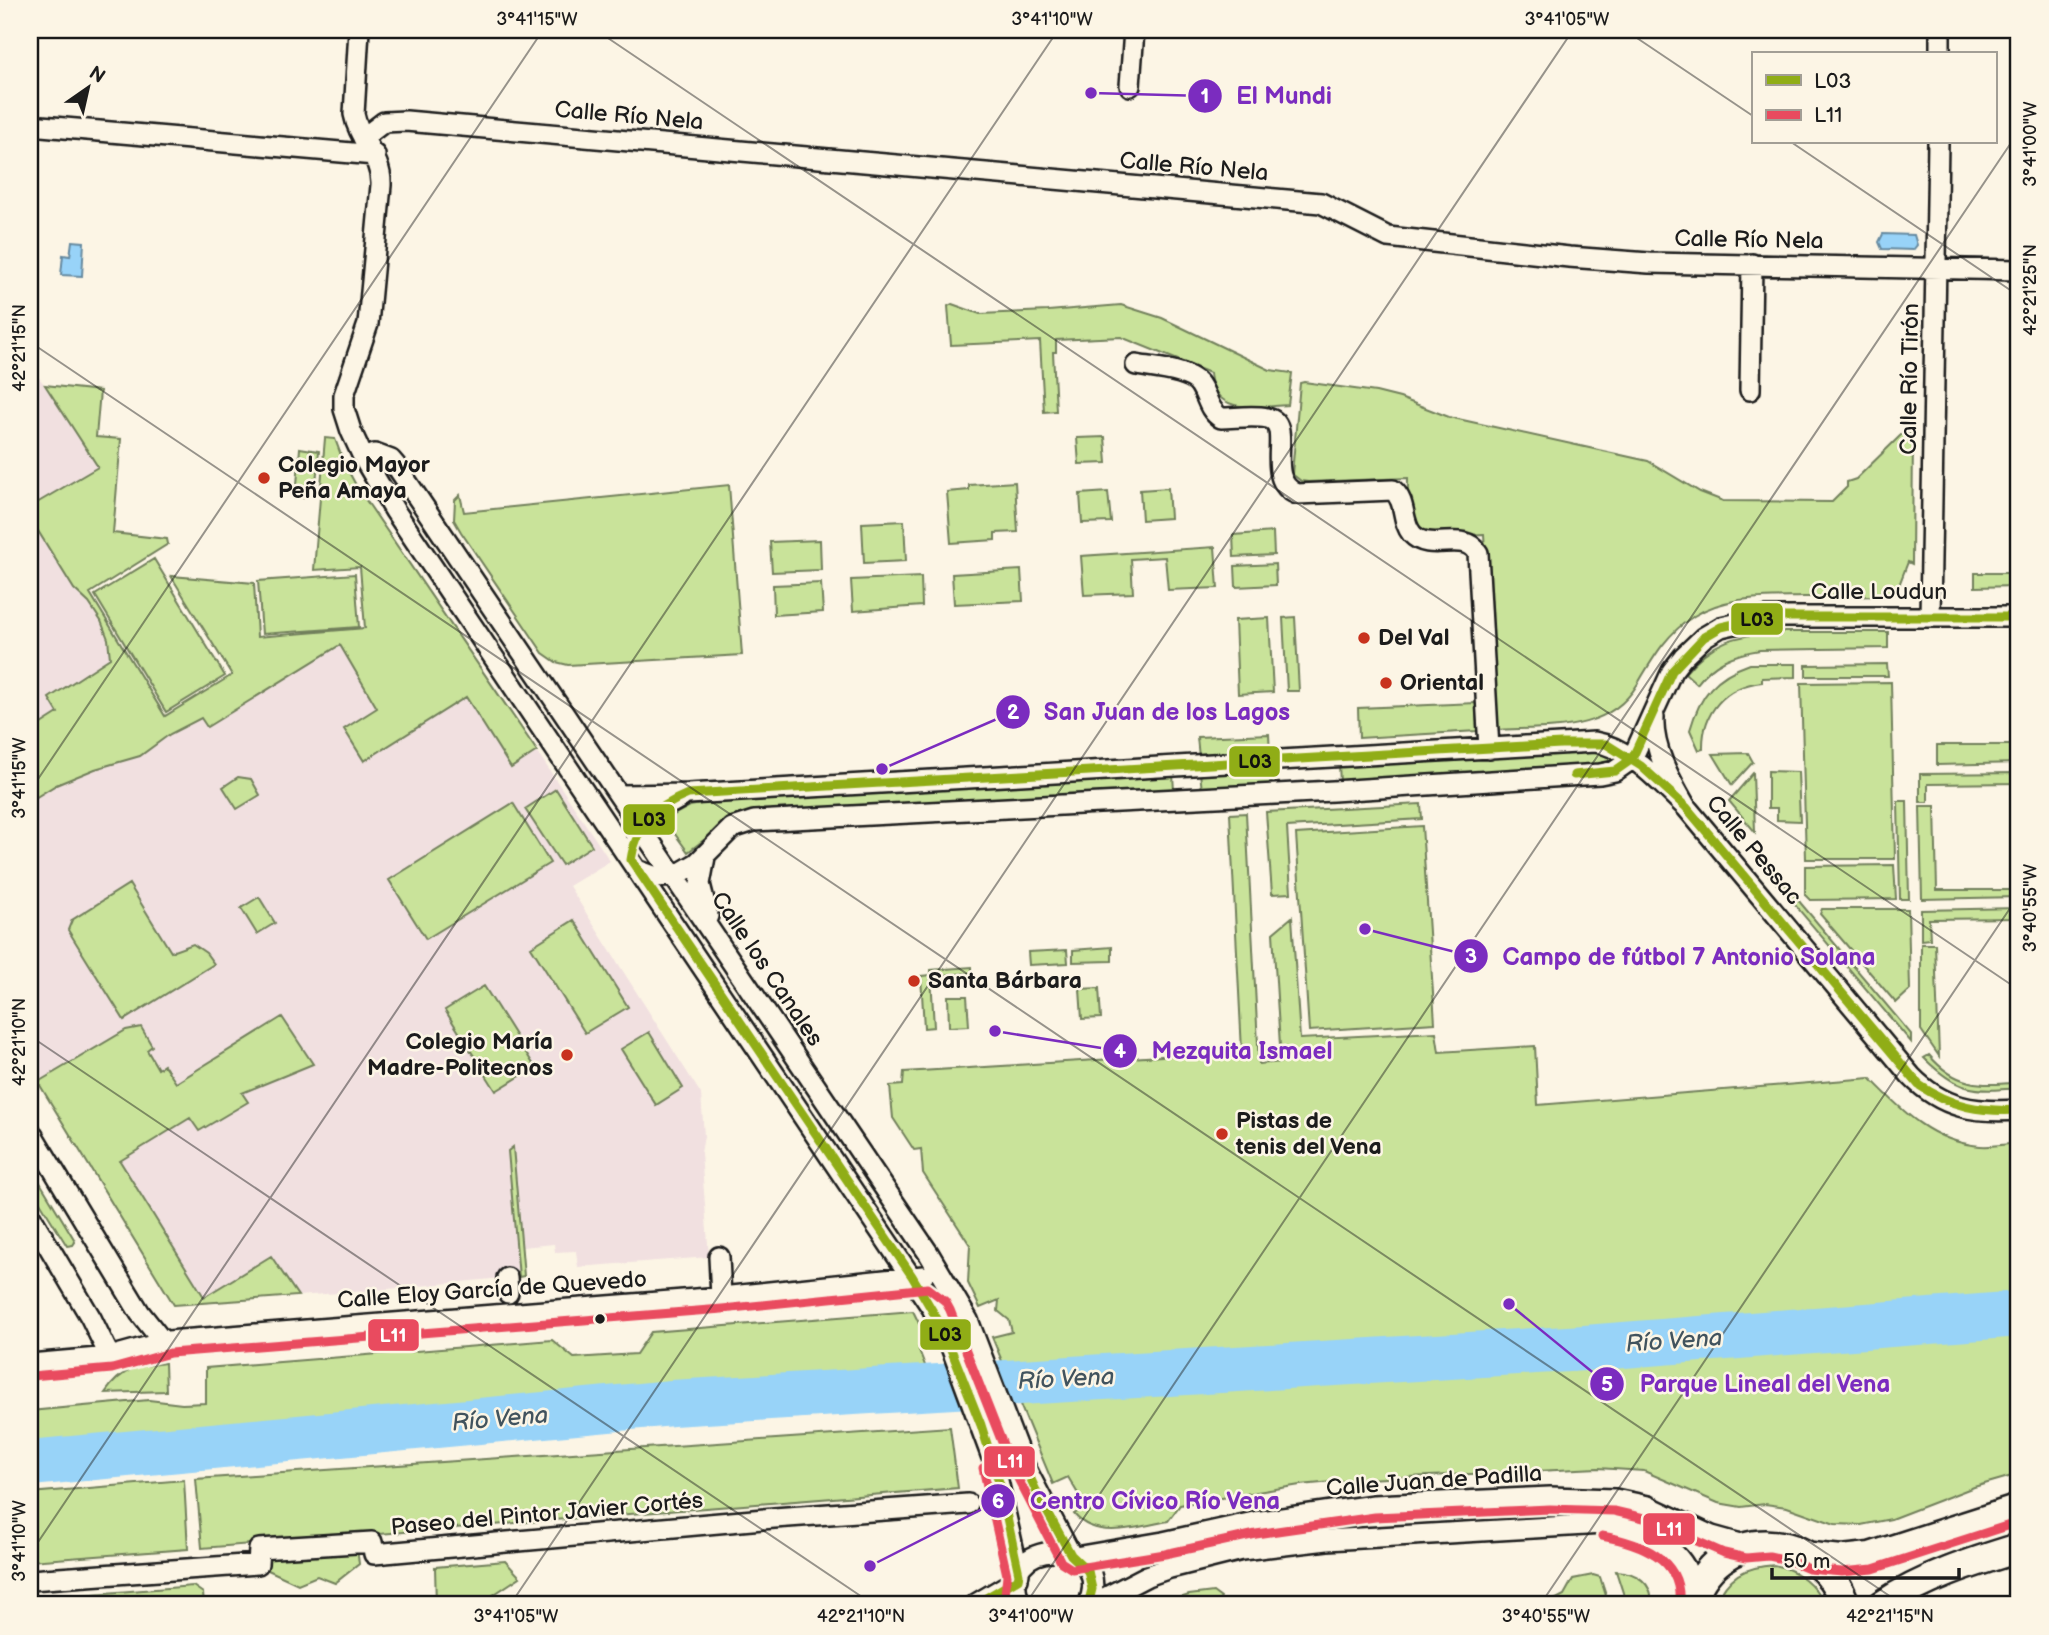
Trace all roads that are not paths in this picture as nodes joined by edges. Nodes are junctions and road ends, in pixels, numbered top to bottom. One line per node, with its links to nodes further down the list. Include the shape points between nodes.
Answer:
1 (359, 30): 7 (street, via 353,105)
2 (1135, 30): 5 (street)
3 (1940, 30): 4 (street)
4 (1940, 52)
5 (1130, 86)
6 (30, 125): 9 (street)
7 (363, 138): 9 (street); 10 (street, Calle Río Nela, via 377,126 393,121 1123,184 1321,203 1388,237 1611,261)
8 (1938, 144): 11 (street, Calle Río Tirón)
9 (375, 155): 15 (street, via 381,185 366,332 344,395 344,409)
10 (1752, 264): 11 (street, Calle Río Nela); 14 (street)
11 (1936, 268): 12 (street, Calle Río Nela); 16 (street, Calle Río Tirón)
12 (2019, 270)
13 (1136, 365): 21 (street, via 1191,376 1221,418 1274,421 1279,429 1281,476 1290,491 1393,490 1400,496 1412,534 1422,541 1472,544 1478,553)
14 (1750, 390)
15 (364, 459): 18 (street, Calle los Canales, via 375,454 391,460); 19 (street)
16 (1930, 617): 17 (street, Calle Loudun); 20 (street, Calle Loudun, via 1766,617 1721,627 1683,657)
17 (2019, 617)
18 (549, 690): 19 (street); 27 (street, Calle los Canales)
19 (526, 704): 32 (street)
20 (1655, 708): 23 (street, Calle Loudun); 29 (street, Calle Pessac, via 1657,743)
21 (1489, 749): 22 (street); 23 (street, via 1595,742)
22 (1331, 757): 24 (street); 25 (street)
23 (1632, 759): 25 (street, via 1615,771 1600,774); 29 (street)
24 (1186, 766): 26 (street); 28 (street)
25 (1333, 792): 28 (street)
26 (688, 794): 27 (street); 30 (street)
27 (619, 795): 30 (street, Calle los Canales)
28 (1188, 798): 31 (street, via 754,821 732,828)
29 (1686, 807): 35 (street, Calle Pessac, via 1919,1084 1966,1110)
30 (641, 826): 32 (street, via 634,837); 33 (street, Calle los Canales)
31 (705, 857): 33 (street); 34 (street, via 700,884)
32 (634, 865): 33 (street, via 656,877); 39 (street)
33 (675, 876): 34 (street, Calle los Canales)
34 (714, 934): 40 (street, Calle los Canales)
35 (2019, 1110)
36 (30, 1131): 42 (street)
37 (30, 1215): 43 (street)
38 (719, 1256): 41 (street)
39 (912, 1276): 40 (street, Calle Eloy García de Quevedo, via 931,1276); 41 (street, Calle Eloy García de Quevedo); 51 (street, via 951,1347 981,1425 1000,1485)
40 (954, 1293): 49 (street, Calle los Canales, via 1039,1497)
41 (721, 1297): 42 (street, Calle Eloy García de Quevedo)
42 (163, 1342): 43 (street, Calle Eloy García de Quevedo)
43 (110, 1357): 44 (street, Calle Eloy García de Quevedo)
44 (30, 1364)
45 (968, 1504): 52 (street, Paseo del Pintor Javier Cortés, via 373,1554 372,1542 259,1549 258,1564)
46 (2019, 1509): 50 (main road, via 1871,1558)
47 (1748, 1546): 49 (street, Calle Juan de Padilla, via 1712,1536 1648,1506 1615,1499 1550,1497 1374,1505); 50 (main road, via 1770,1544); 53 (main road, via 1721,1558 1701,1580)
48 (2019, 1548): 58 (main road, via 1942,1576)
49 (1073, 1556): 51 (street, Calle Juan de Padilla, via 1061,1551 1040,1553); 56 (street, Calle los Canales, via 1091,1580)
50 (1812, 1557): 57 (main road, via 1834,1579)
51 (1018, 1576): 54 (street); 55 (street)
52 (30, 1580)
53 (1692, 1599): 56 (street, via 1686,1568 1664,1545 1604,1524 1242,1550 1147,1576)
54 (974, 1605)
55 (1021, 1605)
56 (1089, 1605)
57 (1845, 1605)
58 (1883, 1605)

